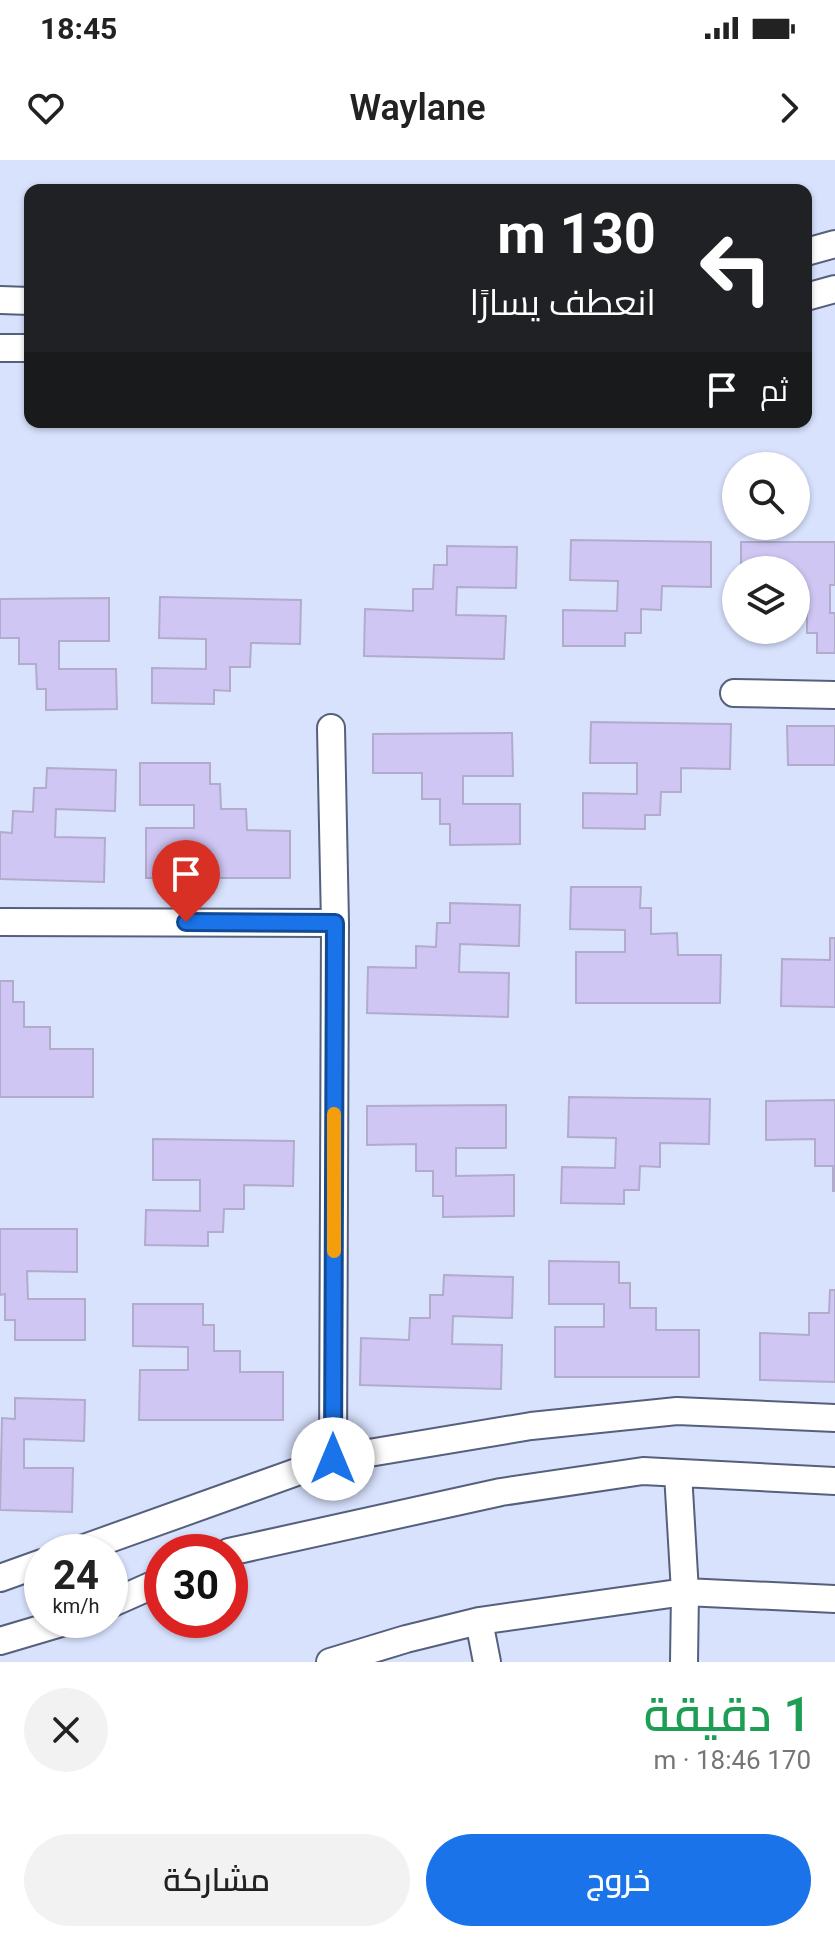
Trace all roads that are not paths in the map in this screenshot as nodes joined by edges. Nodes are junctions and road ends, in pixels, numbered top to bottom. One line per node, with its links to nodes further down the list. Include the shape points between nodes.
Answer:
1 (835, 244): 2 (street)
2 (812, 250)
3 (835, 289): 4 (street)
4 (812, 295)
5 (0, 300): 6 (street)
6 (24, 301)
7 (0, 348): 8 (street)
8 (24, 348)
9 (734, 693): 10 (street)
10 (835, 695)
11 (331, 728): 13 (street)
12 (0, 922): 13 (street)
13 (335, 923): 15 (street)
14 (835, 1418): 15 (street, via 677,1411 531,1426)
15 (333, 1459): 18 (street)
16 (678, 1473): 17 (street); 19 (street, via 643,1471 501,1492); 22 (street)
17 (835, 1481)
18 (123, 1534)
19 (248, 1548)
20 (24, 1569): 21 (street)
21 (0, 1578)
22 (685, 1592): 23 (street); 24 (street); 29 (street)
23 (835, 1599)
24 (479, 1621): 27 (street); 28 (street)
25 (24, 1634): 26 (street)
26 (0, 1641)
27 (330, 1662)
28 (487, 1662)
29 (684, 1662)

